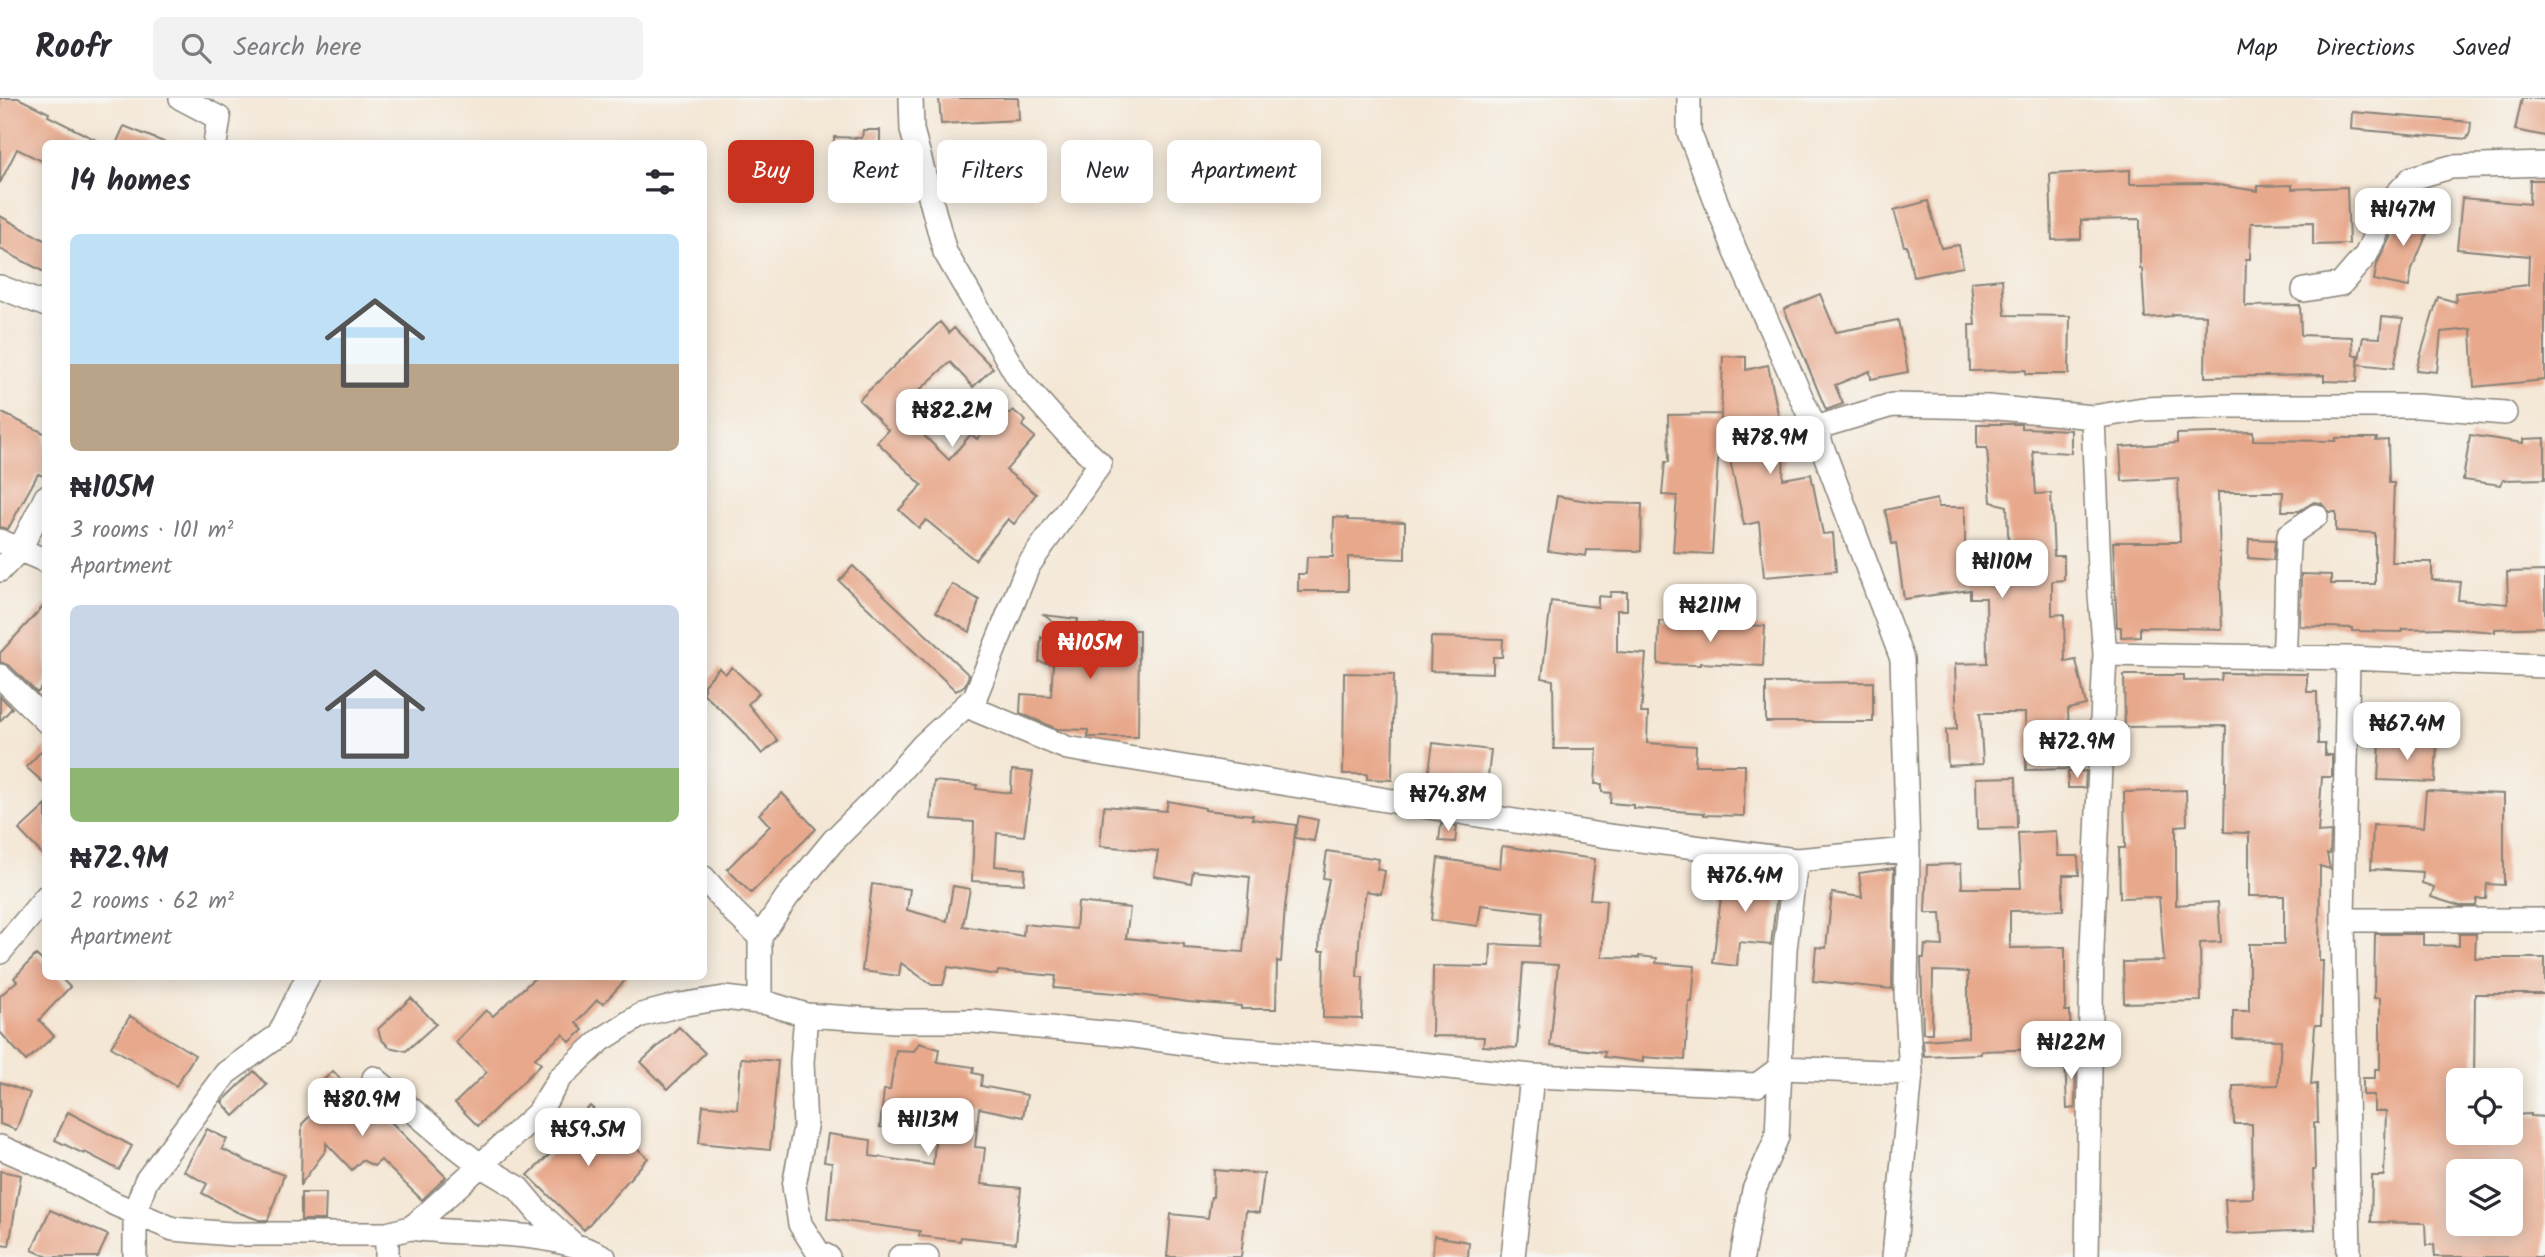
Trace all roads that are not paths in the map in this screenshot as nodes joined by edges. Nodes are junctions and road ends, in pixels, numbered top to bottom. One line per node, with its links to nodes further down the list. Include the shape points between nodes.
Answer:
1 (181, 98): 4 (street, via 219,118)
2 (911, 98): 22 (street, via 912,131 945,252 1018,379 1100,464 1028,566)
3 (1689, 98): 11 (street, via 1689,132 1735,250)
4 (216, 140)
5 (2545, 164): 7 (street, via 2451,167 2412,178 2392,199 2366,255 2341,284)
6 (0, 287): 8 (street)
7 (2304, 290)
8 (42, 303)
9 (2505, 413): 10 (street, via 2418,406 2230,406 2143,409)
10 (2093, 417): 11 (street, via 1988,407 1892,405); 17 (street)
11 (1815, 428): 24 (street, via 1902,659)
12 (42, 502): 14 (street)
13 (2316, 516): 18 (street, via 2289,535)
14 (10, 545): 15 (street); 16 (street)
15 (42, 559)
16 (0, 570)
17 (2105, 654): 18 (street); 54 (street, via 2092,948)
18 (2284, 657): 19 (street)
19 (2348, 658): 20 (street); 28 (street)
20 (2545, 666)
21 (0, 676): 23 (street)
22 (975, 697): 25 (street, via 976,710 1067,748 1601,835); 30 (street, via 833,841)
23 (42, 717)
24 (1908, 850): 25 (street); 36 (street, via 1906,993)
25 (1796, 860): 35 (street)
26 (707, 881): 30 (street)
27 (42, 902): 31 (street)
28 (2343, 920): 29 (street); 55 (street)
29 (2545, 920)
30 (760, 937): 33 (street)
31 (0, 952)
32 (306, 980): 41 (street, via 279,1035 226,1073 146,1181)
33 (760, 1002): 34 (street); 40 (street, via 724,998 641,1015 601,1040 561,1078 538,1113)
34 (806, 1015): 37 (street, via 973,1021); 45 (street, via 802,1062 805,1127 794,1186 800,1223)
35 (1780, 1068): 36 (street); 37 (street, via 1757,1085); 52 (street, via 1777,1137 1754,1190)
36 (1911, 1073): 53 (street)
37 (1532, 1076): 51 (street)
38 (374, 1078): 40 (street)
39 (0, 1146): 41 (street)
40 (480, 1165): 42 (street); 44 (street, via 517,1187)
41 (135, 1212): 43 (street, via 173,1229 231,1234); 46 (street)
42 (411, 1228): 43 (street); 44 (street, via 514,1235)
43 (387, 1234): 47 (street)
44 (574, 1245): 48 (street)
45 (820, 1256)
46 (135, 1257)
47 (387, 1257)
48 (604, 1257)
49 (900, 1257): 50 (street)
50 (927, 1257)
51 (1513, 1257)
52 (1742, 1257)
53 (1894, 1257)
54 (2087, 1257)
55 (2349, 1257)

